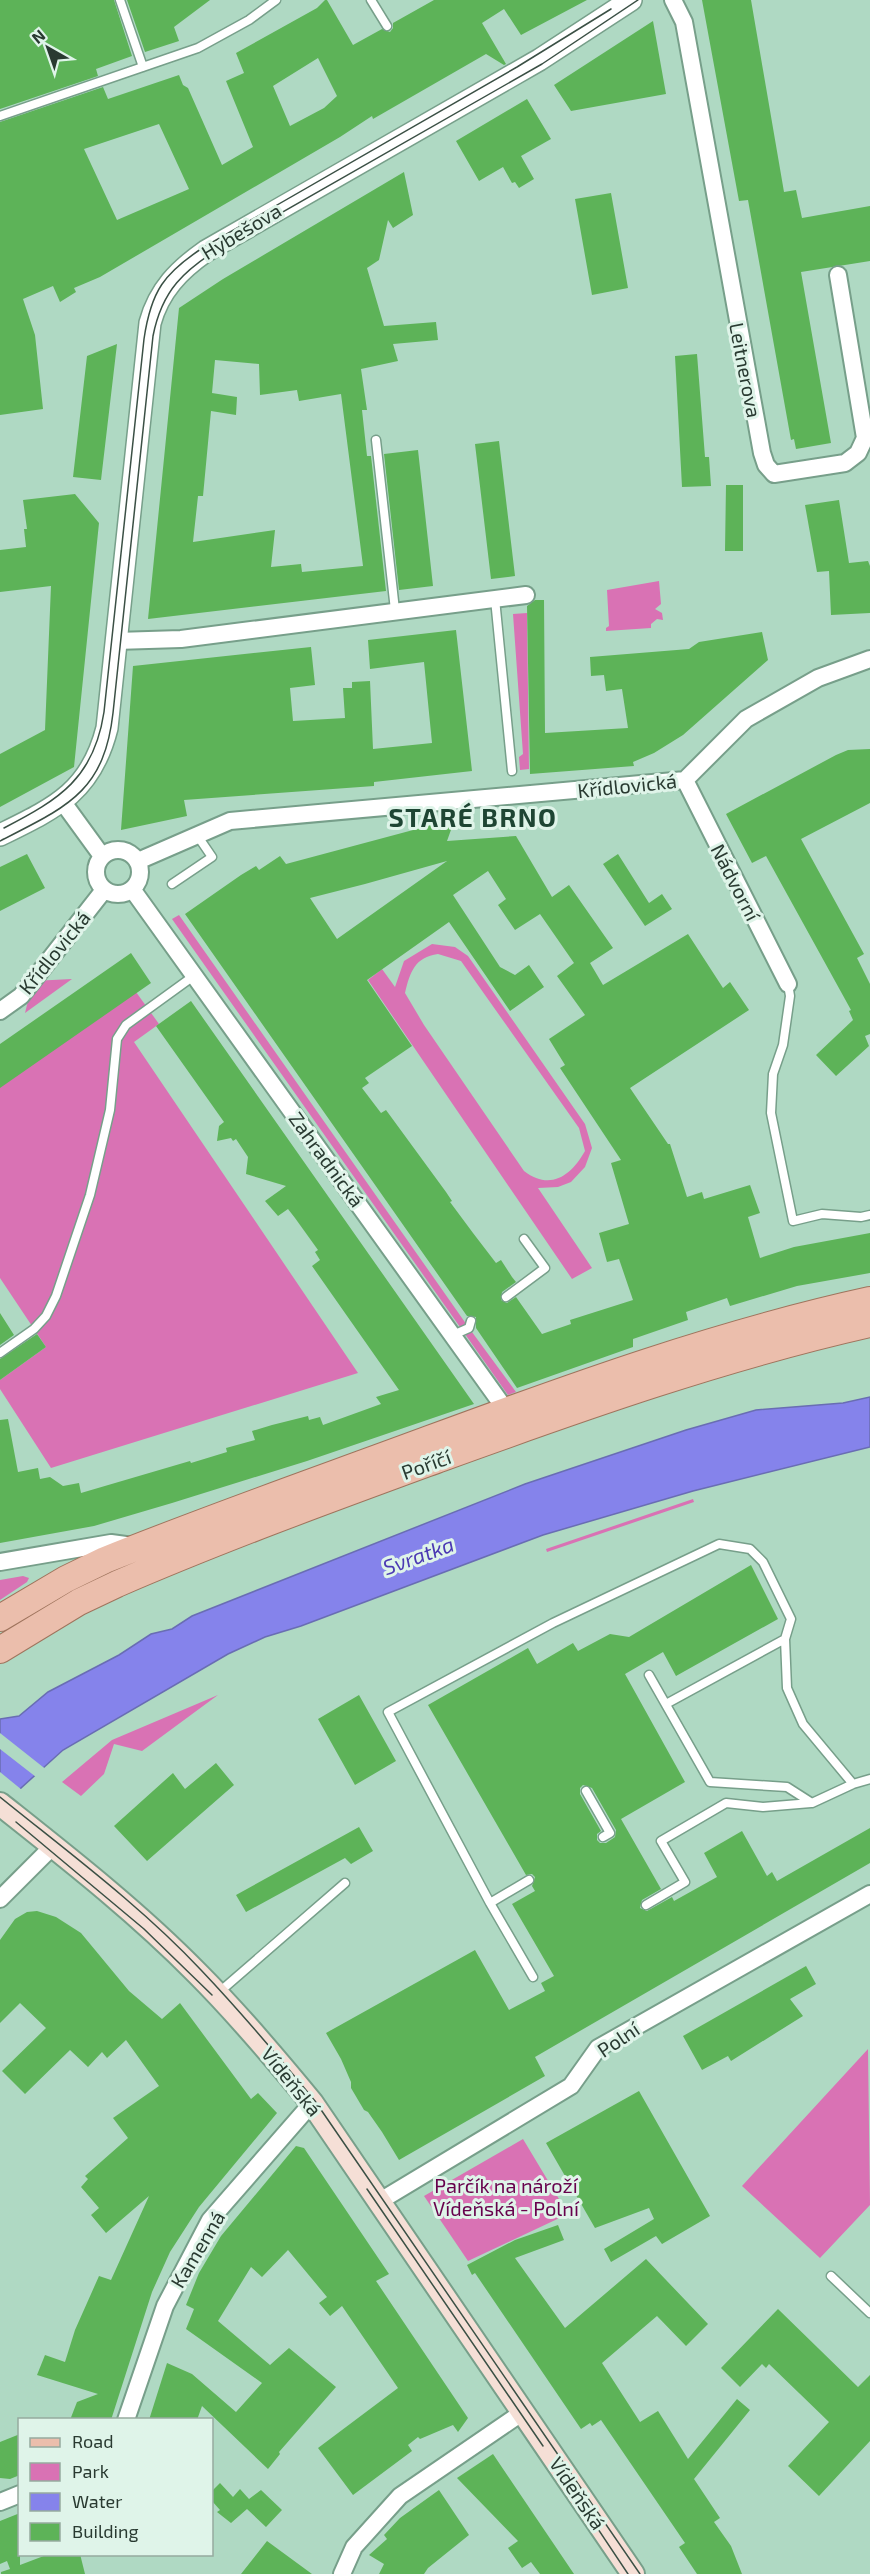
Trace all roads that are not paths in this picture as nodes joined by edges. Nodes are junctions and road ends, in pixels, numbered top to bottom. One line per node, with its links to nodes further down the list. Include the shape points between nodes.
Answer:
1 (120, 0): 7 (lane)
2 (276, 0): 7 (lane, via 198,48)
3 (371, 0): 6 (lane)
4 (631, 0): 14 (street, Hybešova, via 539,60 207,251 171,280 150,323)
5 (673, 0): 9 (street, Leitnerova, via 684,22 762,453 774,474 845,462 858,453 865,438)
6 (387, 27)
7 (143, 67): 8 (lane)
8 (0, 116)
9 (838, 275)
10 (376, 440): 13 (lane)
11 (526, 596): 12 (street)
12 (495, 599): 13 (street); 16 (lane)
13 (395, 610): 14 (street, via 181,639)
14 (116, 641): 18 (street, Hybešova, via 107,728 100,752 82,783)
15 (870, 659): 17 (street, Křídlovická, via 818,678 746,719)
16 (512, 771)
17 (685, 780): 20 (street, Křídlovická, via 230,821); 27 (street, Nádvorní)
18 (62, 801): 19 (street, Hybešova); 21 (street)
19 (0, 835)
20 (197, 835): 22 (street, Křídlovická); 23 (lane, via 212,857)
21 (102, 856): 22 (street, via 121,849); 25 (street, via 96,870)
22 (138, 861): 24 (street, via 141,873)
23 (172, 884)
24 (132, 889): 25 (street, via 118,894); 26 (street, Zahradnická)
25 (104, 890): 28 (street, Křídlovická, via 21,996)
26 (195, 975): 35 (street, Zahradnická); 36 (lane, via 126,1025 117,1039 110,1110 90,1195 56,1296 34,1329)
27 (788, 984): 29 (lane, via 790,996 783,1045 773,1074 771,1113 794,1221 822,1214)
28 (0, 1011)
29 (870, 1215)
30 (524, 1239): 31 (lane, via 545,1268)
31 (506, 1296)
32 (870, 1300): 37 (main road, Poříčí, via 705,1344)
33 (471, 1321): 35 (lane, via 469,1328)
34 (870, 1324): 37 (main road, Poříčí)
35 (453, 1335): 37 (street, Zahradnická)
36 (0, 1353)
37 (513, 1420): 38 (main road, Poříčí); 42 (main road, Poříčí, via 150,1570 79,1602)
38 (140, 1546): 39 (street, Poříčí, via 111,1543); 40 (main road, Poříčí, via 66,1579)
39 (0, 1562)
40 (0, 1618)
41 (785, 1639): 44 (lane); 46 (lane, via 787,1688 803,1724); 56 (lane, via 791,1619 763,1562 750,1549 719,1544 553,1623 388,1712)
42 (0, 1650)
43 (649, 1675): 44 (lane)
44 (666, 1704): 48 (lane, via 710,1782 787,1787)
45 (870, 1779): 46 (lane)
46 (853, 1784): 48 (lane)
47 (586, 1791): 50 (lane, via 610,1833)
48 (812, 1803): 57 (lane, via 764,1807 726,1803 661,1841 686,1882)
49 (0, 1804): 51 (main road, Vídeňská)
50 (603, 1837)
51 (54, 1846): 55 (street); 59 (main road, Vídeňská, via 147,1926)
52 (529, 1880): 56 (lane)
53 (345, 1883): 59 (lane)
54 (870, 1894): 61 (street, Polní, via 598,2048 571,2086)
55 (0, 1899)
56 (490, 1903): 58 (lane)
57 (646, 1905)
58 (533, 1977)
59 (217, 1994): 60 (main road, Vídeňská)
60 (312, 2103): 61 (main road, Vídeňská); 65 (street, Kamenná, via 210,2220 165,2306)
61 (380, 2201): 64 (main road, Vídeňská)
62 (831, 2276): 63 (lane)
63 (870, 2313)
64 (523, 2412): 68 (street, via 400,2496 354,2547); 69 (main road, Vídeňská)
65 (127, 2418)
66 (18, 2495): 67 (street)
67 (0, 2502)
68 (342, 2574)
69 (633, 2574)

